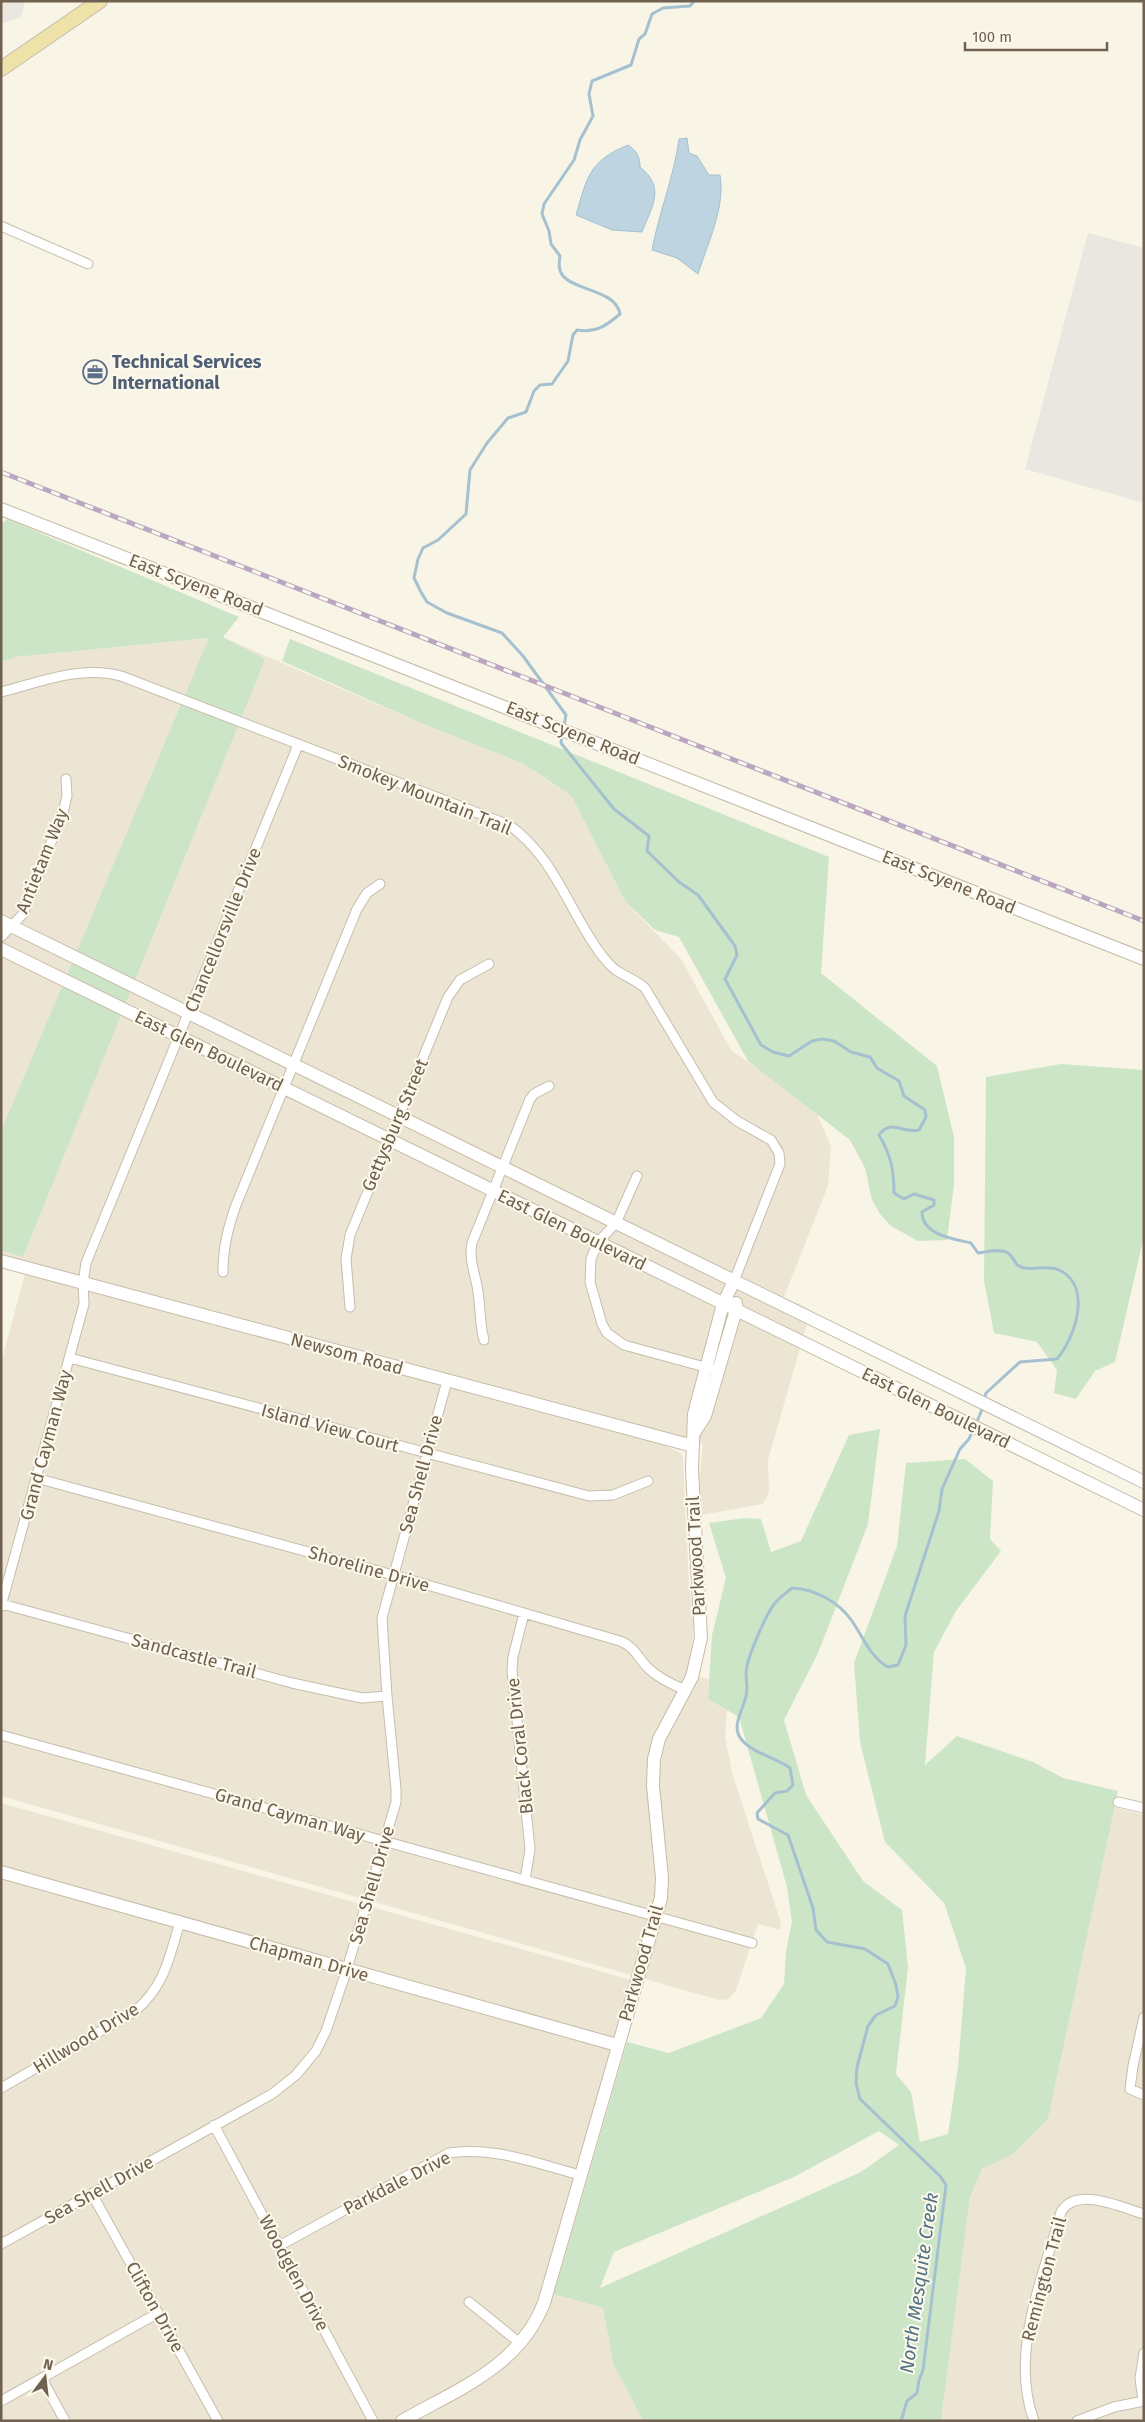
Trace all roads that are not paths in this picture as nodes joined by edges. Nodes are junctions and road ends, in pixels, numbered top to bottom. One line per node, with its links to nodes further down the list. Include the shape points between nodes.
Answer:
1 (100, 1): 2 (main road)
2 (1, 69)
3 (1, 226): 4 (street)
4 (88, 264)
5 (1, 509): 13 (street, East Scyene Road)
6 (1, 692): 7 (street, Smokey Mountain Trail, via 75,673 106,672)
7 (298, 745): 15 (street, Chancellorsville Drive); 29 (street, Smokey Mountain Trail, via 509,825 535,846 600,953 618,972 636,979 645,988 713,1102 771,1140 779,1153 780,1164)
8 (66, 779): 10 (street, Antietam Way, via 68,796 64,809 23,914)
9 (380, 884): 17 (street, via 367,893 357,909)
10 (7, 924): 11 (street, Antietam Way); 15 (street, East Glen Boulevard)
11 (1, 937)
12 (1, 949): 16 (street, East Glen Boulevard)
13 (1144, 959)
14 (489, 964): 20 (street, Gettysburg Street, via 460,980 448,996)
15 (188, 1014): 16 (street, Chancellorsville Drive); 17 (street, East Glen Boulevard)
16 (180, 1036): 19 (street, East Glen Boulevard); 30 (street, Chancellorsville Drive, via 93,1243)
17 (294, 1065): 19 (street); 20 (street, East Glen Boulevard)
18 (549, 1086): 22 (street, via 530,1099)
19 (284, 1088): 21 (street, East Glen Boulevard); 28 (street, via 226,1232)
20 (399, 1116): 21 (street, Gettysburg Street); 22 (street, East Glen Boulevard)
21 (389, 1140): 24 (street, East Glen Boulevard); 32 (street, Gettysburg Street, via 346,1248)
22 (504, 1168): 24 (street); 25 (street, East Glen Boulevard)
23 (637, 1176): 25 (street)
24 (494, 1191): 26 (street, East Glen Boulevard); 34 (street, via 470,1254 478,1286)
25 (616, 1223): 26 (street); 29 (street, East Glen Boulevard)
26 (598, 1242): 31 (street, East Glen Boulevard); 36 (street, via 588,1275 607,1333 624,1345)
27 (1, 1261): 30 (street, Newsom Road)
28 (223, 1272)
29 (734, 1281): 31 (street, Parkwood Trail); 33 (street, Parkwood Trail); 42 (street, East Glen Boulevard)
30 (83, 1283): 35 (street, Grand Cayman Way, via 84,1304); 37 (street, Newsom Road)
31 (723, 1304): 33 (street, East Glen Boulevard); 36 (street, Parkwood Trail)
32 (350, 1307)
33 (736, 1310): 36 (street, Parkwood Trail); 43 (street, East Glen Boulevard)
34 (484, 1340)
35 (70, 1358): 39 (street, Island View Court); 40 (street, Grand Cayman Way)
36 (712, 1369): 38 (street, Parkwood Trail, via 694,1414)
37 (447, 1381): 38 (street, Newsom Road); 39 (street, Sea Shell Drive)
38 (693, 1446): 47 (street, Parkwood Trail, via 701,1638 696,1666)
39 (426, 1454): 41 (street, Island View Court, via 589,1496 613,1495); 44 (street, Sea Shell Drive)
40 (36, 1478): 44 (street, Shoreline Drive); 45 (street, Grand Cayman Way)
41 (648, 1481)
42 (1144, 1482)
43 (1144, 1510)
44 (393, 1575): 46 (street, Shoreline Drive); 48 (street, Sea Shell Drive, via 382,1623)
45 (2, 1605): 48 (street, Sandcastle Trail, via 292,1683 362,1698)
46 (524, 1613): 47 (street, Shoreline Drive, via 627,1643 650,1670); 54 (street, Black Coral Drive, via 512,1671 530,1849)
47 (686, 1690): 55 (street, Parkwood Trail, via 660,1739 654,1759 653,1786 662,1878)
48 (387, 1696): 52 (street, Sea Shell Drive, via 396,1802)
49 (1, 1735): 52 (street, Grand Cayman Way)
50 (1118, 1802): 51 (street)
51 (1144, 1808)
52 (385, 1841): 54 (street, Grand Cayman Way); 58 (street, Sea Shell Drive)
53 (1, 1872): 56 (street, Chapman Drive)
54 (525, 1880): 55 (street, Grand Cayman Way)
55 (656, 1917): 57 (street, Grand Cayman Way); 60 (street, Parkwood Trail)
56 (180, 1922): 58 (street, Chapman Drive); 61 (street, Hillwood Drive, via 165,1971 156,1990 146,2001)
57 (752, 1943)
58 (347, 1969): 60 (street, Chapman Drive); 63 (street, Sea Shell Drive, via 326,2031 316,2051 296,2075 272,2094)
59 (1144, 2017): 62 (street, via 1130,2089)
60 (617, 2045): 64 (street, Parkwood Trail)
61 (1, 2088)
62 (1144, 2095)
63 (214, 2126): 65 (street, Sea Shell Drive); 68 (street, Woodglen Drive)
64 (580, 2175): 68 (street, Parkdale Drive, via 497,2153 476,2150 449,2153); 71 (street, Parkwood Trail, via 544,2303)
65 (92, 2194): 67 (street, Sea Shell Drive); 70 (street, Clifton Drive)
66 (1144, 2214): 80 (street, Remington Trail, via 1084,2198 1072,2201 1061,2212 1024,2356 1029,2408)
67 (1, 2244)
68 (279, 2246): 78 (street, Woodglen Drive)
69 (469, 2302): 71 (street)
70 (158, 2313): 73 (street); 77 (street, Clifton Drive)
71 (521, 2344): 79 (street, Parkwood Trail, via 485,2374)
72 (1144, 2353): 75 (street, via 1140,2378)
73 (42, 2379): 74 (street); 76 (street)
74 (1, 2401)
75 (1143, 2401): 81 (street, via 1114,2407)
76 (65, 2421)
77 (218, 2421)
78 (373, 2421)
79 (402, 2421)
80 (1034, 2421)
81 (1077, 2421)

